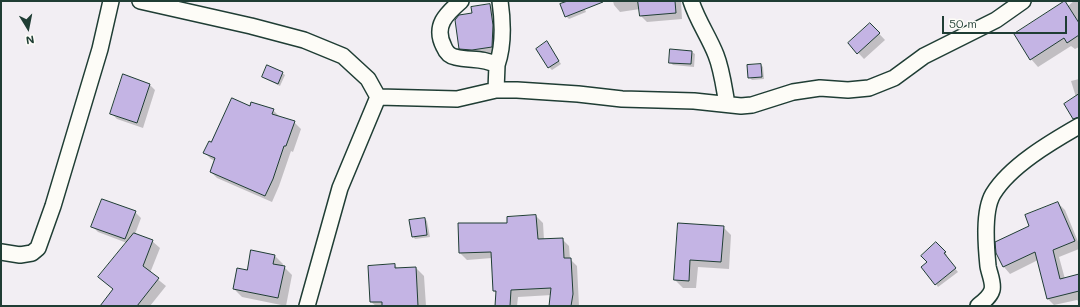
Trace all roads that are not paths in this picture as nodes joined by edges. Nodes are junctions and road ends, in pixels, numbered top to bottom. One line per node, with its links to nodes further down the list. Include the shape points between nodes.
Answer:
1 (112, 1): 12 (street, via 62,176 38,248 32,253 20,255)
2 (140, 1): 9 (street, via 304,40 343,56 368,79)
3 (461, 1): 7 (street, via 442,21 439,33 446,51 453,57 488,61)
4 (500, 1): 7 (street, via 502,23)
5 (691, 1): 10 (street, via 717,57)
6 (1023, 1): 10 (street, via 996,20 924,56 894,78 869,88 820,88 793,92 752,105)
7 (497, 65): 8 (street)
8 (496, 90): 9 (street, via 457,99); 10 (street)
9 (378, 97): 14 (street, via 340,188)
10 (727, 104)
11 (1079, 126): 13 (street, via 1018,166 992,195 986,229 992,289)
12 (1, 252)
13 (982, 304)
14 (307, 306)

